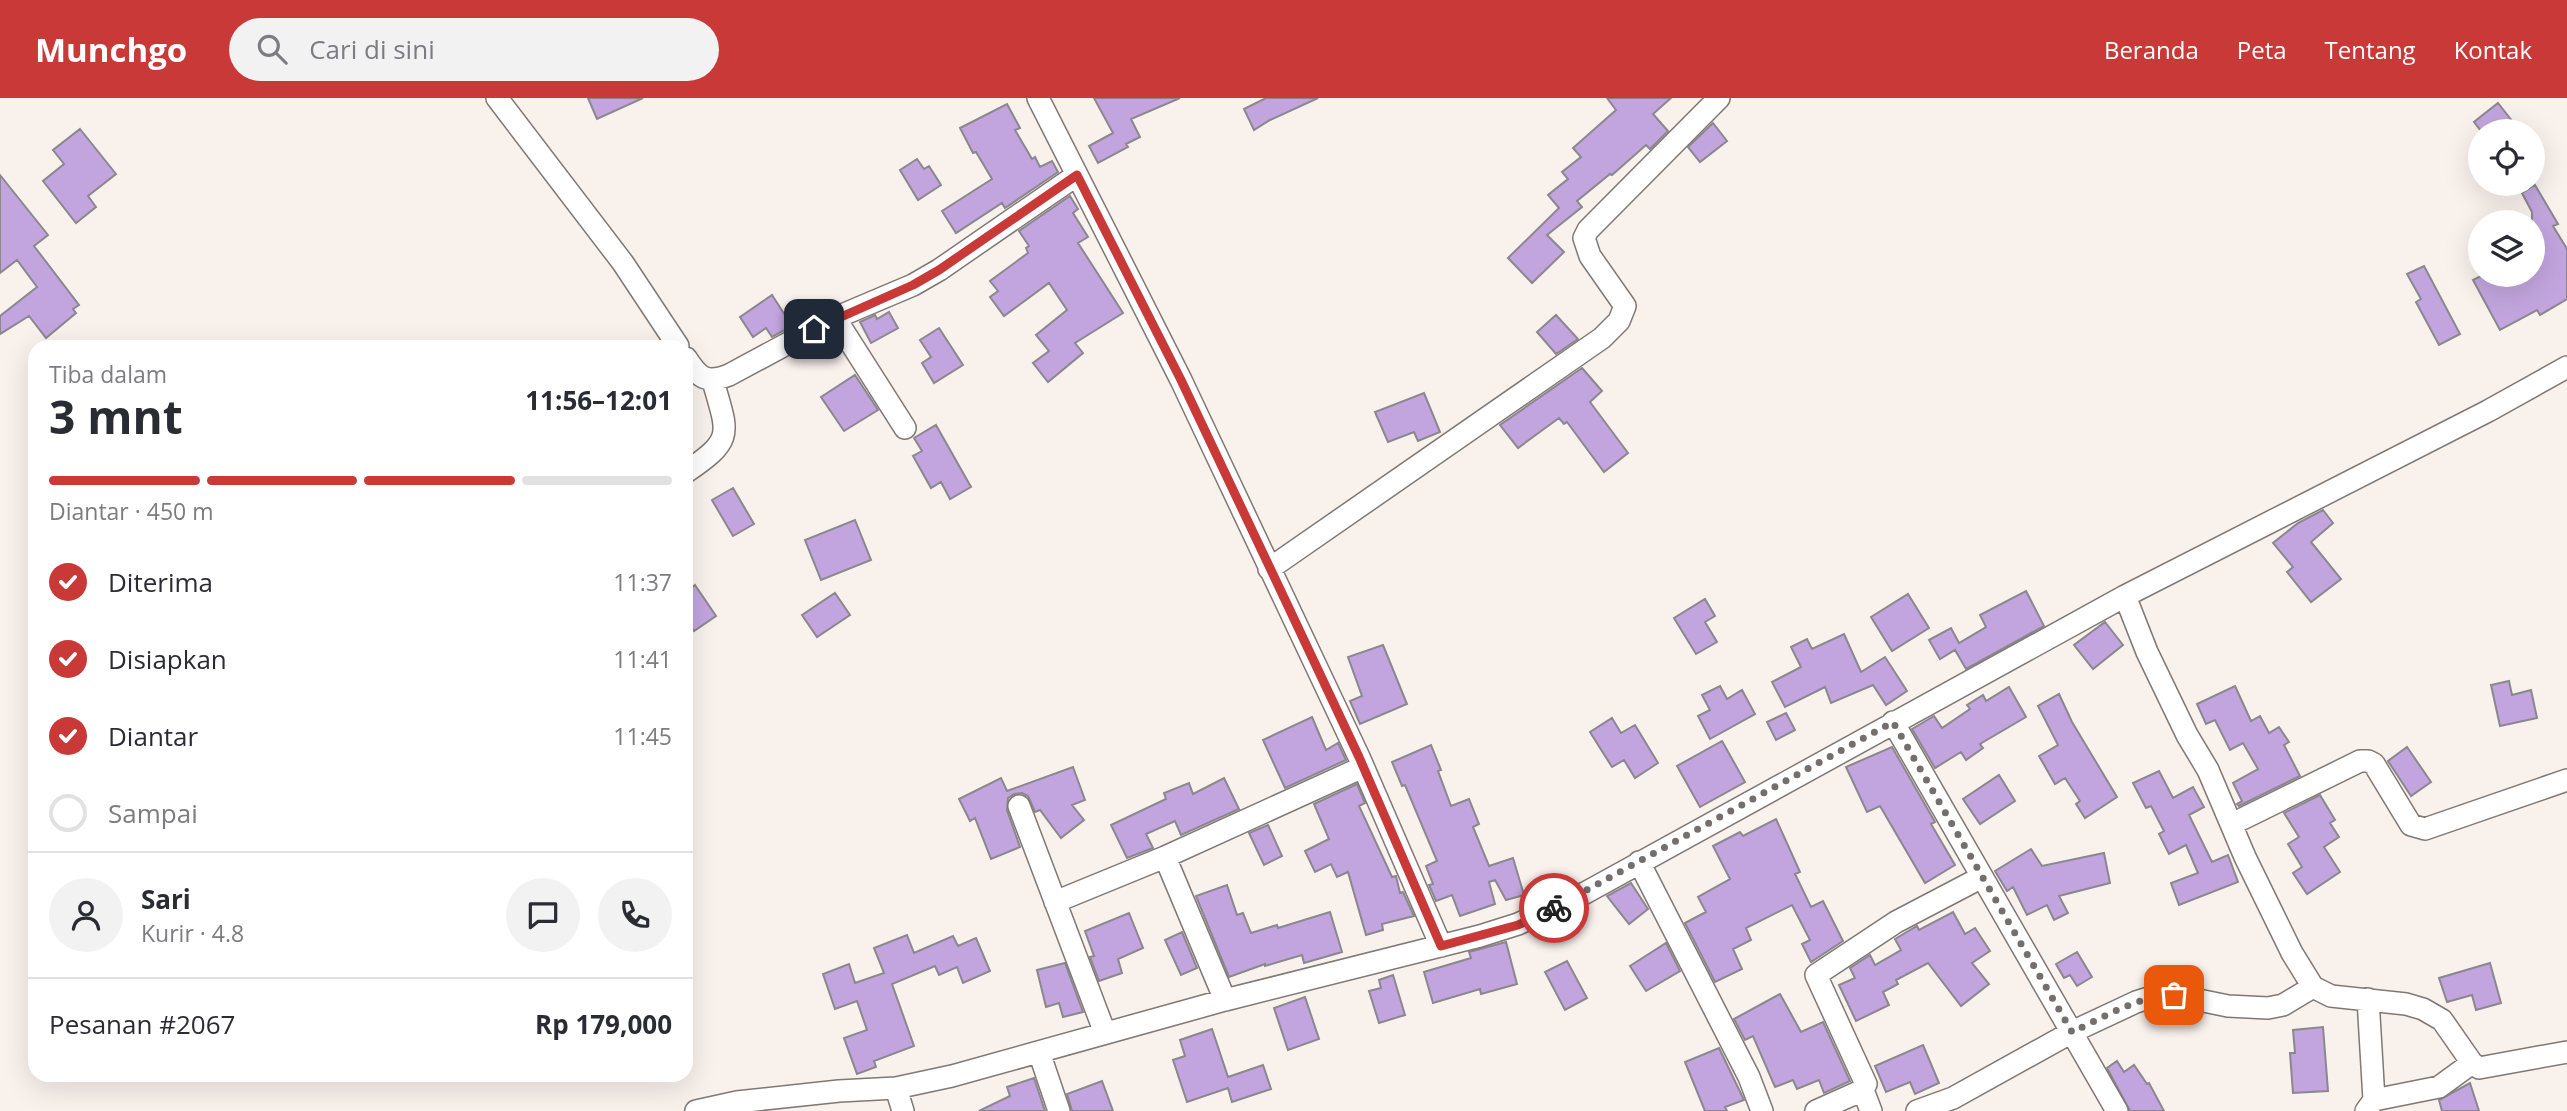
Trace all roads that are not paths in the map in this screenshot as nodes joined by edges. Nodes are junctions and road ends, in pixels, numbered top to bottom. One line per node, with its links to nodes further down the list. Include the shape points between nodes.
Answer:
1 (497, 98): 6 (street, via 623,263)
2 (1038, 98): 4 (street)
3 (1719, 98): 12 (street, via 1584,238 1590,256 1625,306 1619,321 1602,338)
4 (1077, 175): 5 (street, via 939,270); 12 (street, via 1181,380)
5 (835, 318): 9 (street); 10 (street)
6 (673, 340)
7 (2567, 367): 13 (street)
8 (693, 368): 9 (street, via 702,378)
9 (713, 381): 11 (street, via 726,428 722,441)
10 (905, 428)
11 (693, 467)
12 (1269, 569): 15 (street)
13 (2125, 596): 14 (street); 18 (street, via 2147,653)
14 (1893, 722): 20 (street); 21 (street)
15 (1363, 767): 19 (street); 23 (street)
16 (2567, 780): 18 (street, via 2419,829 2411,825 2374,764 2360,761)
17 (1019, 806): 22 (street)
18 (2232, 824): 24 (street, via 2292,953)
19 (1165, 857): 22 (street); 26 (street)
20 (1639, 862): 23 (street, via 1518,925); 38 (street)
21 (1982, 877): 27 (street); 33 (street, via 1896,922 1809,979 1866,1084)
22 (1055, 902): 28 (street)
23 (1441, 946): 26 (street)
24 (2313, 987): 25 (street, via 2332,996); 27 (street, via 2283,1005 2268,1008 2158,995)
25 (2368, 999): 31 (street, via 2406,1004 2442,1020); 34 (street)
26 (1225, 1000): 28 (street)
27 (2072, 1032): 41 (street, via 1952,1098); 42 (street)
28 (1105, 1033): 29 (street)
29 (1039, 1052): 32 (street); 37 (street)
30 (2567, 1052): 31 (street, via 2479,1068)
31 (2472, 1063): 34 (street, via 2439,1087)
32 (896, 1088): 35 (street, via 737,1102); 36 (street)
33 (1863, 1090): 39 (street); 40 (street)
34 (2370, 1106)
35 (696, 1111)
36 (903, 1111)
37 (1059, 1111)
38 (1762, 1111)
39 (1816, 1111)
40 (1871, 1111)
41 (1917, 1111)
42 (2117, 1111)

